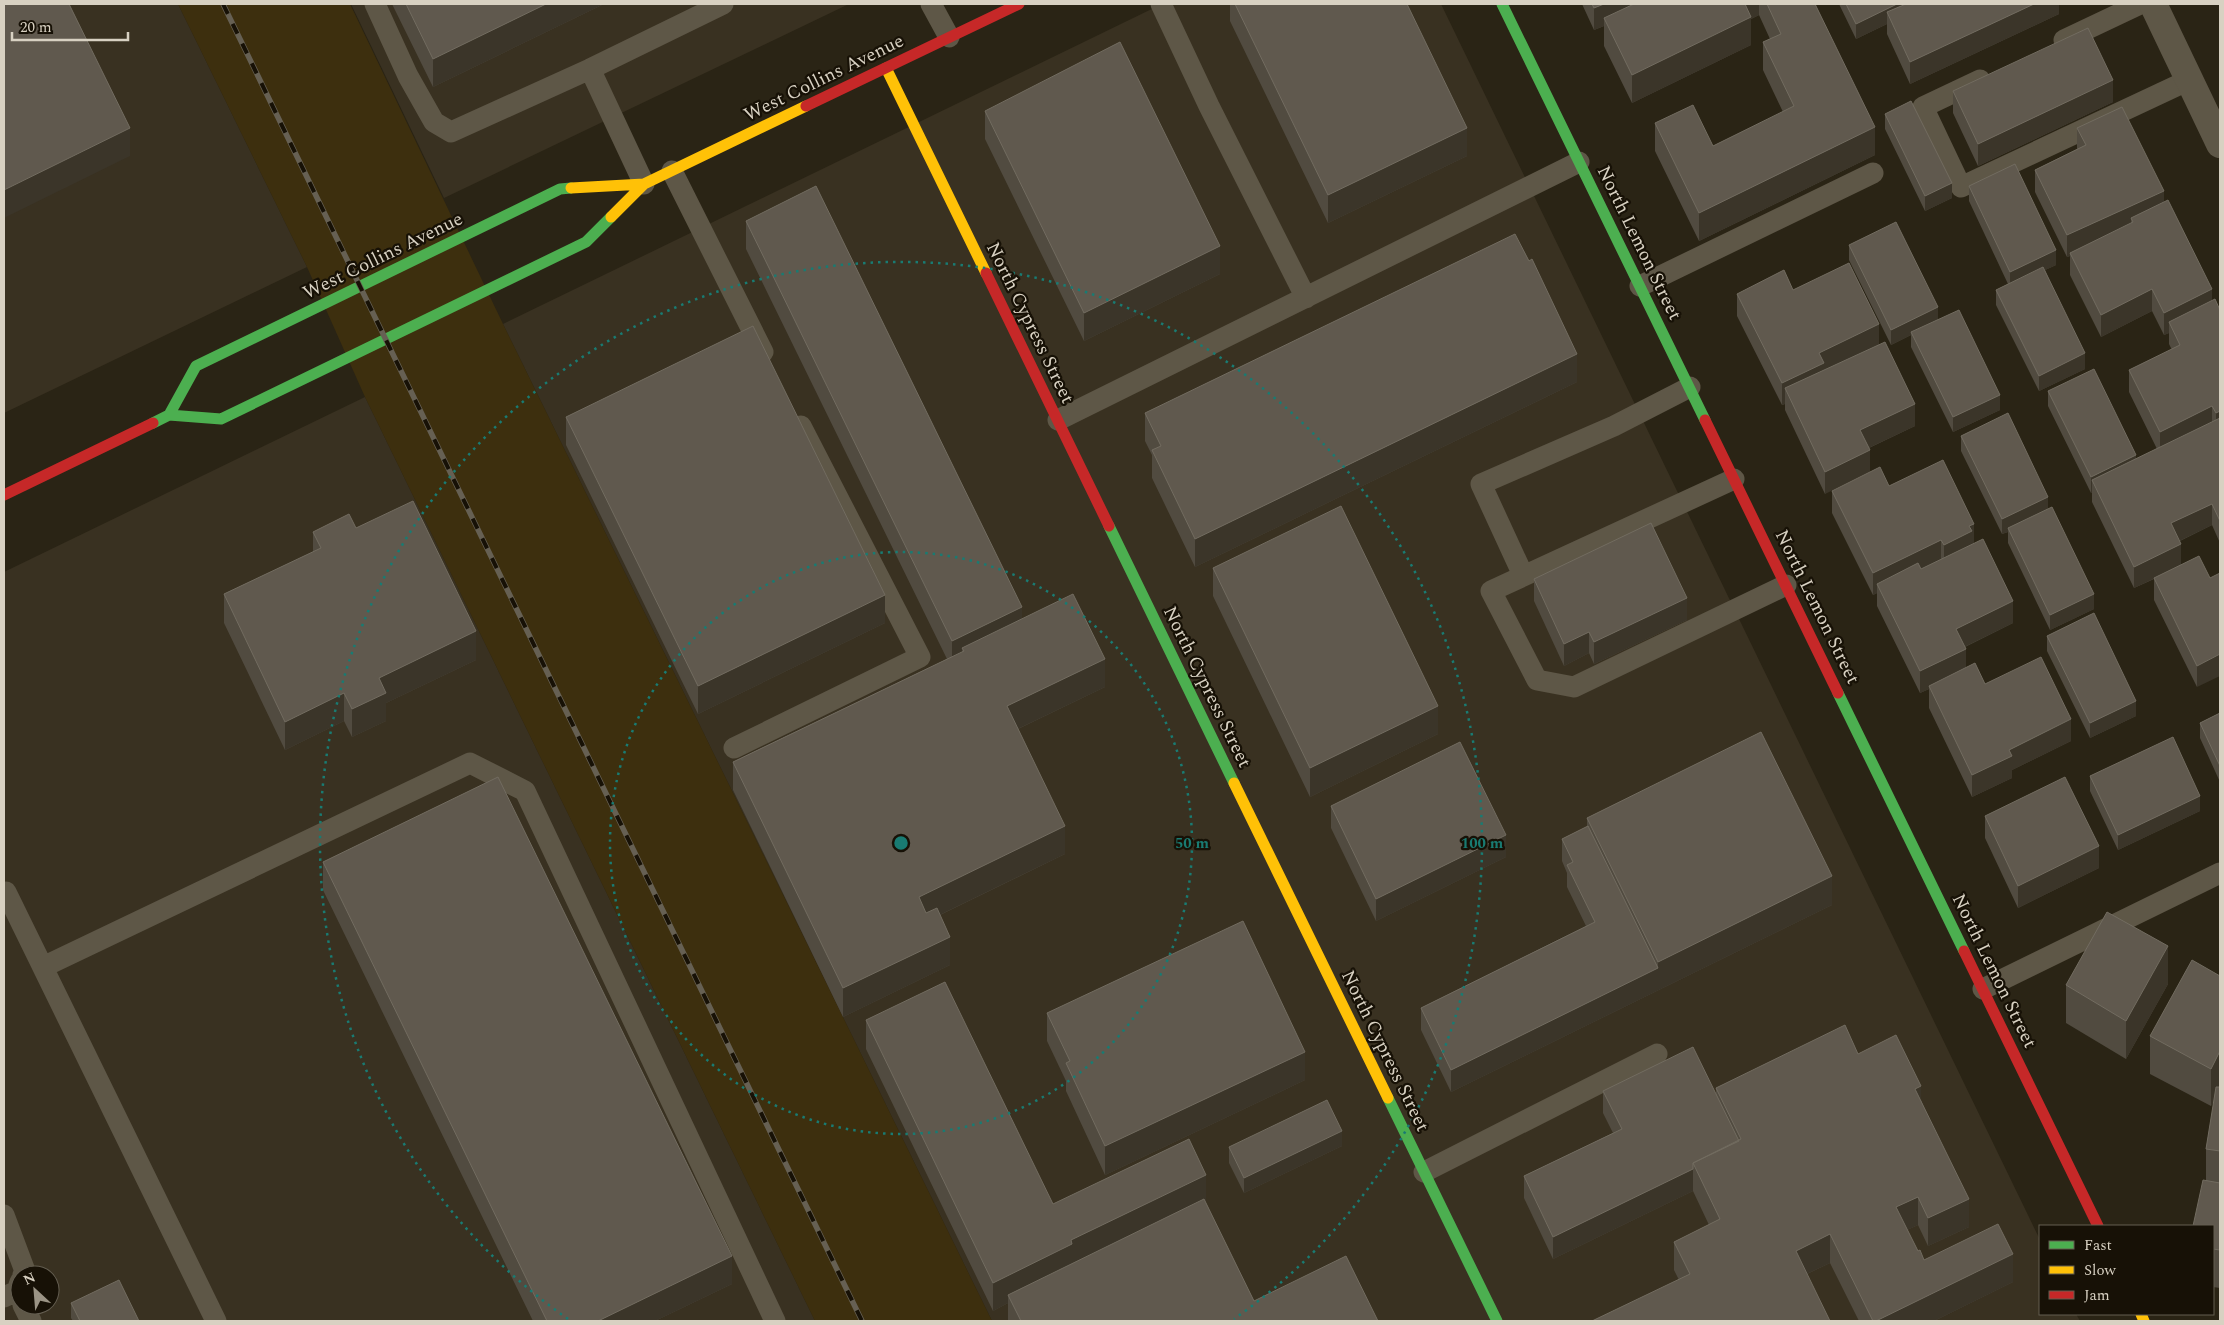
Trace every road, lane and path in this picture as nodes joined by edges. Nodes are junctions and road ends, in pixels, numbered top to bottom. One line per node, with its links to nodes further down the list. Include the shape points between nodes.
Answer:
1 (375, 4): 12 (lane, via 408,76 434,122 451,132)
2 (723, 4): 12 (lane)
3 (932, 4): 9 (lane)
4 (1019, 4): 9 (street, West Collins Avenue)
5 (1161, 4): 21 (lane)
6 (1502, 4): 16 (street, North Lemon Street)
7 (2140, 4): 10 (lane)
8 (2153, 4): 14 (street)
9 (949, 37): 11 (street, West Collins Avenue)
10 (2050, 47)
11 (886, 68): 17 (street, West Collins Avenue); 26 (street, North Cypress Street)
12 (590, 69): 19 (lane)
13 (1996, 73): 14 (lane, via 1923,107 1961,186)
14 (2189, 80): 15 (street)
15 (2220, 144)
16 (1580, 162): 20 (street, North Lemon Street); 21 (lane)
17 (672, 171): 19 (street, West Collins Avenue); 22 (lane)
18 (1874, 173): 20 (lane)
19 (644, 184): 25 (street, West Collins Avenue, via 586,242 229,416 221,419); 25 (street, West Collins Avenue, via 560,189 196,366)
20 (1640, 286): 23 (street, North Lemon Street)
21 (1306, 298): 26 (lane)
22 (772, 370)
23 (1690, 387): 27 (street, North Lemon Street); 29 (lane, via 1614,426 1481,484)
24 (790, 405): 31 (lane, via 920,657)
25 (169, 415): 28 (street)
26 (1058, 420): 37 (street, North Cypress Street)
27 (1734, 478): 29 (lane); 30 (street, North Lemon Street)
28 (4, 495)
29 (1523, 575): 30 (lane, via 1491,591 1536,680 1574,687)
30 (1786, 585): 35 (street, North Lemon Street)
31 (734, 748)
32 (2220, 873): 35 (lane)
33 (6, 892): 34 (lane)
34 (43, 967): 41 (lane); 42 (lane, via 470,763 525,791)
35 (1983, 989): 39 (street, North Lemon Street)
36 (1658, 1054): 37 (lane)
37 (1424, 1172): 43 (street, North Cypress Street)
38 (4, 1215): 40 (lane)
39 (2098, 1225)
40 (23, 1265)
41 (216, 1321)
42 (776, 1321)
43 (1497, 1321)

